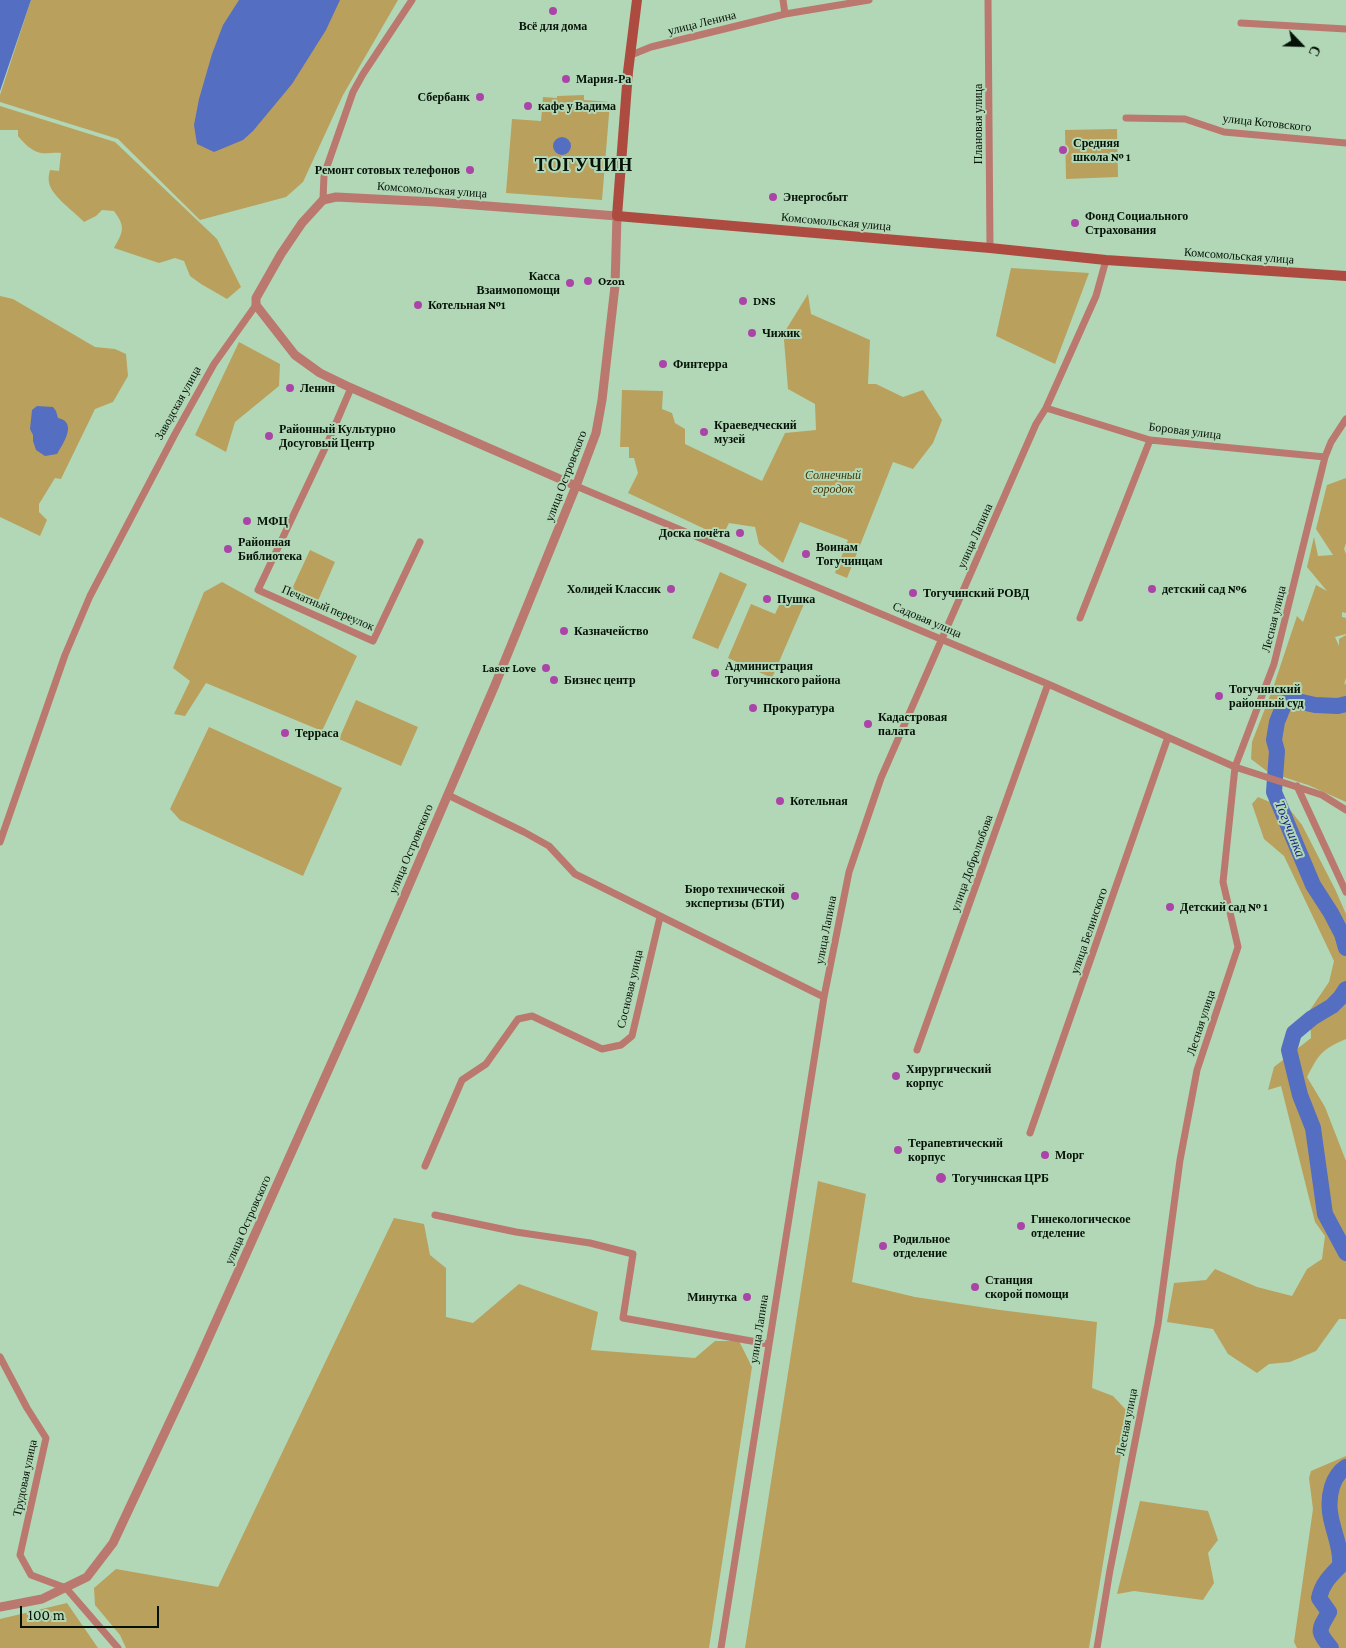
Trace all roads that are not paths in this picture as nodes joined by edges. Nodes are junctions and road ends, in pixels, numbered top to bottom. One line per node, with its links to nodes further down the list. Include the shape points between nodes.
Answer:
1 (412, 0): 12 (street, via 352,92 324,176)
2 (637, 0): 9 (main road, улица Островского)
3 (782, 0): 6 (street)
4 (869, 0): 6 (street, улица Ленина)
5 (988, 0): 14 (street, Плановая улица)
6 (785, 14): 9 (street, улица Ленина)
7 (1242, 23): 8 (street)
8 (1346, 29)
9 (630, 55): 13 (main road, улица Островского)
10 (1126, 118): 11 (street, улица Котовского, via 1185,119 1224,132)
11 (1346, 142)
12 (323, 200): 13 (street, Комсомольская улица, via 336,197 435,202); 17 (street, Заводская улица, via 302,223 282,254 256,298)
13 (618, 216): 14 (main road, Комсомольская улица); 23 (street, улица Островского, via 615,286 602,400 596,434)
14 (990, 248): 15 (main road, Комсомольская улица)
15 (1106, 260): 16 (main road, Комсомольская улица); 19 (street, улица Лапина, via 1096,296)
16 (1346, 276)
17 (256, 305): 18 (street, via 295,355 320,373); 33 (street, Заводская улица, via 214,364 90,596 65,655)
18 (351, 388): 23 (street); 24 (street, Печатный переулок, via 258,590 373,641)
19 (1046, 408): 21 (street, Боровая улица); 26 (street, улица Лапина, via 1036,424)
20 (1346, 419): 22 (street, Лесная улица)
21 (1150, 440): 22 (street, Боровая улица); 25 (street)
22 (1325, 457): 29 (street, Лесная улица, via 1274,664)
23 (576, 486): 26 (street, Садовая улица); 31 (street, улица Островского)
24 (420, 542)
25 (1080, 618)
26 (942, 639): 27 (street, Садовая улица); 36 (street, улица Лапина, via 881,778 849,872)
27 (1048, 684): 28 (street, Садовая улица); 37 (street, улица Добролюбова)
28 (1168, 737): 29 (street, Садовая улица); 38 (street, улица Белинского)
29 (1235, 767): 30 (street, Садовая улица); 47 (street, Лесная улица, via 1223,882 1238,947 1197,1070 1180,1160 1158,1324)
30 (1297, 786): 32 (street, Садовая улица, via 1322,795); 34 (street)
31 (448, 796): 35 (street, via 549,846 575,874); 43 (street, улица Островского, via 196,1366 112,1543 87,1578)
32 (1346, 810)
33 (0, 842)
34 (1346, 892)
35 (660, 917): 36 (street); 39 (street, Сосновая улица, via 632,1036 621,1045 602,1048 532,1016 518,1019 486,1064 462,1080)
36 (824, 997): 41 (street, улица Лапина)
37 (917, 1050)
38 (1030, 1133)
39 (425, 1166)
40 (435, 1215): 41 (street, via 633,1254 623,1318)
41 (768, 1344): 46 (street, улица Лапина)
42 (0, 1357): 43 (street, Трудовая улица, via 46,1438 20,1555 31,1575)
43 (66, 1588): 44 (street, улица Островского, via 42,1599); 45 (street)
44 (0, 1607)
45 (118, 1648)
46 (721, 1648)
47 (1097, 1648)

